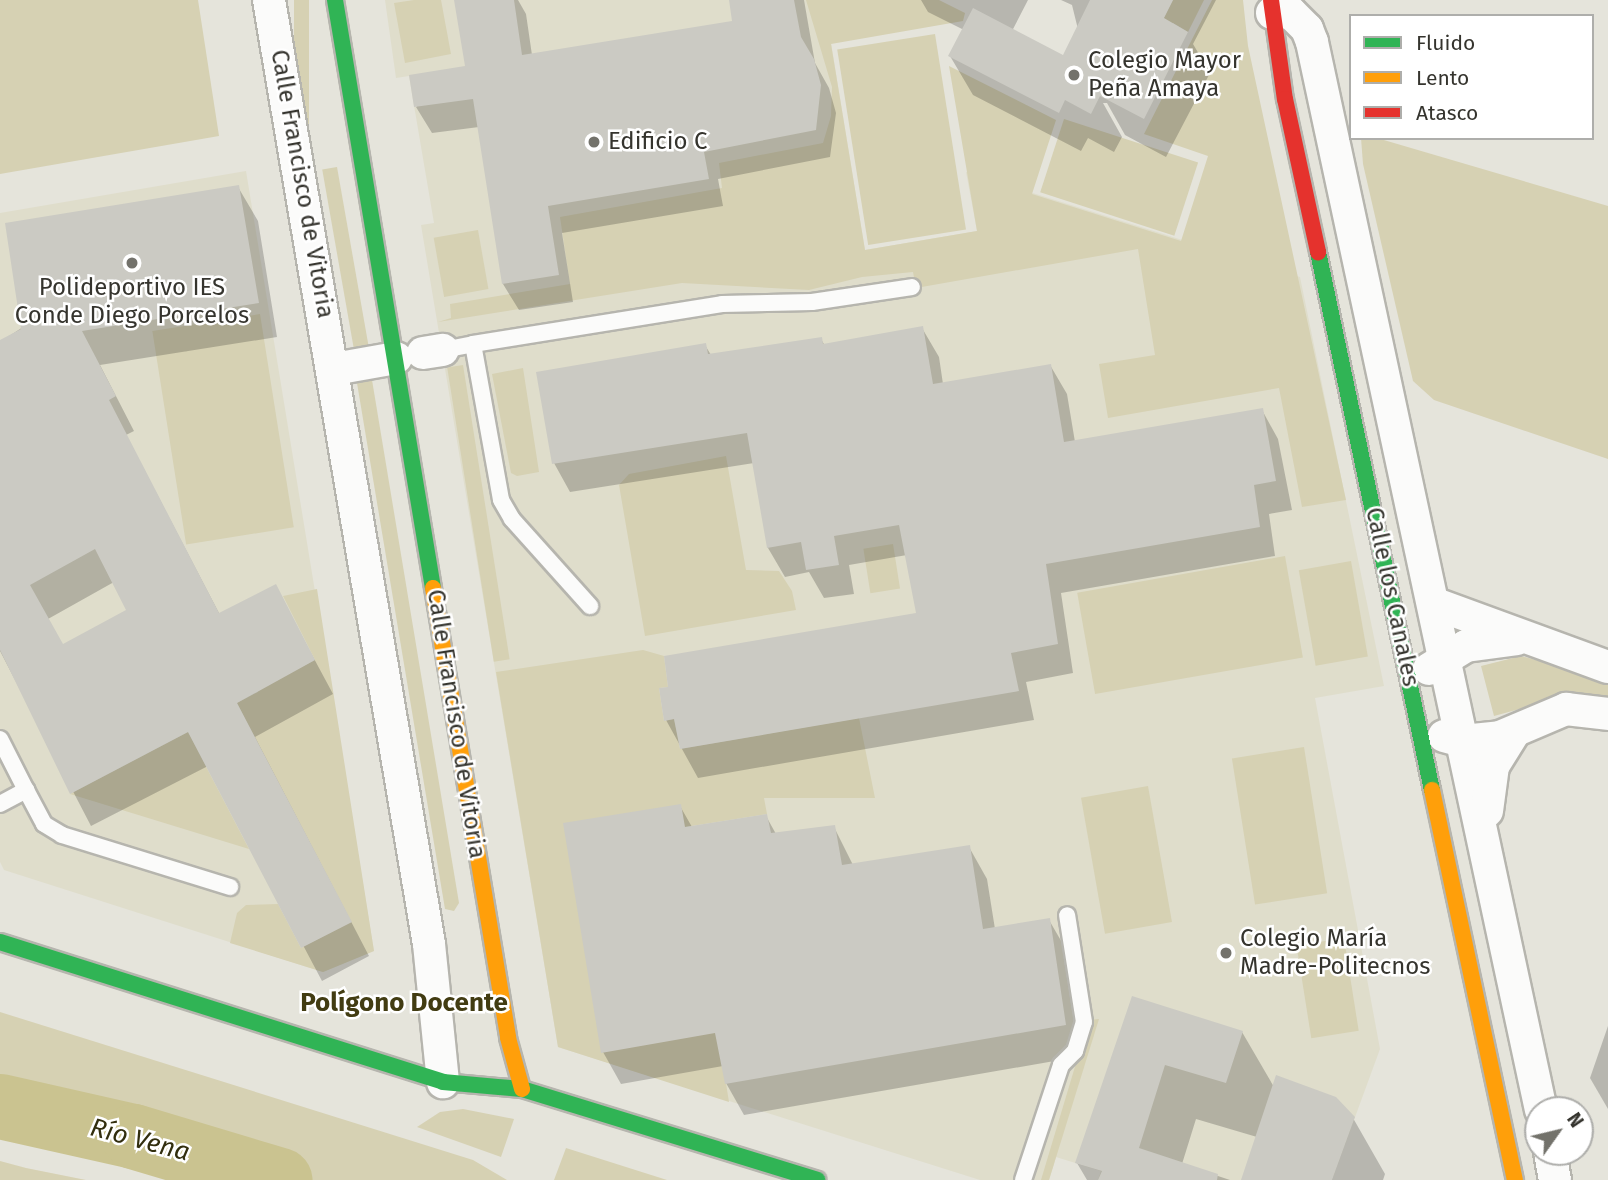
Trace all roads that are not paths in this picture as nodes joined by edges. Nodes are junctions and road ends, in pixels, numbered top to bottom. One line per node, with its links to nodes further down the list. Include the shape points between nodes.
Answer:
1 (270, 0): 7 (street, Calle Francisco de Vitoria)
2 (335, 0): 6 (street, Calle Francisco de Vitoria)
3 (1272, 7): 8 (street, Calle los Canales, via 1290,12 1307,29); 9 (street, Calle los Canales, via 1285,99)
4 (912, 287): 5 (lane, via 812,302 722,304)
5 (473, 344): 6 (lane); 11 (lane, via 501,500 512,519)
6 (421, 353): 7 (street); 27 (street, Calle Francisco de Vitoria, via 508,1038)
7 (334, 369): 26 (street, Calle Francisco de Vitoria, via 429,944)
8 (1395, 423): 9 (street); 10 (street, Calle los Canales)
9 (1357, 430): 15 (street, Calle los Canales)
10 (1433, 603): 12 (street); 13 (street, Calle los Canales)
11 (590, 606)
12 (1525, 639): 13 (street, via 1479,643); 14 (street)
13 (1444, 656): 15 (street, via 1426,673); 19 (street, Calle los Canales)
14 (1608, 667)
15 (1415, 705): 19 (street, via 1438,733); 31 (street, Calle los Canales)
16 (1608, 714): 17 (street, via 1566,709)
17 (1514, 732): 19 (street); 22 (street, via 1493,766)
18 (0, 739): 20 (lane)
19 (1463, 741): 22 (street, Calle los Canales)
20 (26, 790): 21 (lane); 23 (lane, via 44,824 62,835)
21 (0, 804)
22 (1485, 841): 28 (street, Calle los Canales)
23 (230, 887)
24 (1067, 915): 30 (lane, via 1084,1022 1075,1051 1060,1065)
25 (0, 942): 26 (street)
26 (443, 1082): 27 (street)
27 (522, 1089): 29 (street)
28 (1538, 1096)
29 (817, 1180)
30 (1023, 1180)
31 (1515, 1180)

